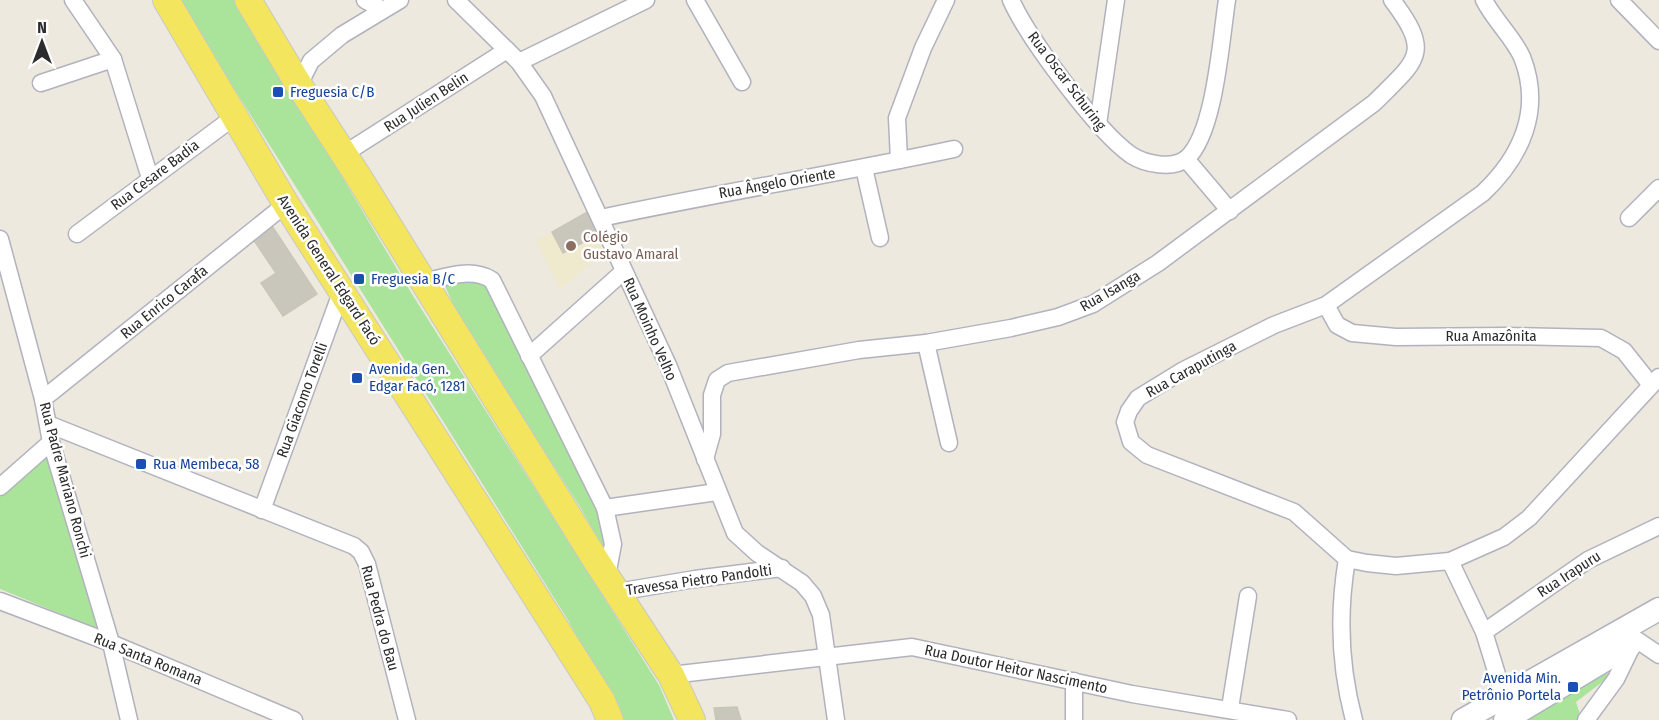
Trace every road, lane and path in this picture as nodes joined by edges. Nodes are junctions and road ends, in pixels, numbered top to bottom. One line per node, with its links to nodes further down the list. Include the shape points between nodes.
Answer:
1 (72, 0): 19 (street)
2 (166, 0): 25 (main road, Avenida General Edgard Facó)
3 (364, 0): 16 (street)
4 (400, 0): 16 (street)
5 (456, 0): 18 (street, Rua Moinho Velho)
6 (646, 0): 18 (street, Rua Julien Belin)
7 (695, 0): 22 (street)
8 (946, 0): 30 (street, via 897,118)
9 (1011, 0): 26 (street, Rua Oscar Schuring, via 1030,33)
10 (1116, 0): 26 (street)
11 (1227, 0): 29 (street, via 1214,91)
12 (1392, 0): 35 (street, Rua Isanga, via 1409,22 1417,44 1412,62 1374,104)
13 (1484, 0): 44 (street, Rua Caraputinga, via 1521,56 1528,80 1527,132 1518,151 1504,173 1483,193)
14 (1619, 0): 17 (street)
15 (258, 6): 21 (main road)
16 (381, 9): 20 (street)
17 (1659, 41)
18 (513, 56): 28 (street, Rua Julien Belin); 36 (street, Rua Moinho Velho, via 543,96)
19 (113, 59): 23 (street); 32 (street)
20 (310, 61): 21 (street); 24 (street)
21 (285, 63): 24 (main road)
22 (741, 82)
23 (41, 83)
24 (298, 85): 28 (main road)
25 (234, 117): 32 (street, Rua Cesare Badia); 34 (main road, Avenida General Edgard Facó)
26 (1098, 124): 29 (street, Rua Oscar Schuring, via 1133,156 1155,164 1173,164)
27 (954, 149): 30 (street, Rua Ângelo Oriente)
28 (344, 154): 42 (main road)
29 (1191, 154): 35 (street)
30 (899, 160): 31 (street, Rua Ângelo Oriente)
31 (864, 168): 36 (street, Rua Ângelo Oriente, via 731,190); 39 (street)
32 (150, 178): 38 (street, Rua Cesare Badia)
33 (1659, 188): 37 (street)
34 (286, 204): 43 (main road, Avenida General Edgard Facó); 48 (street, Rua Enrico Carafa)
35 (1230, 212): 45 (street, Rua Isanga, via 1093,304 1058,317)
36 (601, 218): 41 (street, Rua Moinho Velho)
37 (1629, 218)
38 (77, 234)
39 (880, 238)
40 (0, 239): 48 (street, Rua Padre Mariano Ronchi)
41 (624, 271): 46 (street); 52 (street, Rua Moinho Velho, via 668,365)
42 (424, 282): 46 (street, via 472,273 492,280); 61 (main road)
43 (342, 290): 56 (street, Rua Giacomo Torelli); 78 (main road, Avenida General Edgard Facó, via 602,701)
44 (1326, 305): 47 (street, Rua Amazônita, via 1337,325 1352,333 1396,337 1601,338 1624,351); 58 (street, Rua Caraputinga, via 1274,325 1182,371 1138,398 1125,422 1131,442 1147,455 1294,512)
45 (926, 343): 51 (street); 52 (street, Rua Isanga, via 859,350 728,373 717,380 712,395 712,434)
46 (529, 356): 55 (street)
47 (1655, 381): 59 (street, via 1529,518 1504,537)
48 (43, 399): 49 (street, Rua Padre Mariano Ronchi)
49 (48, 424): 50 (street, Rua Padre Mariano Ronchi); 56 (street)
50 (51, 442): 53 (street); 68 (street, Rua Padre Mariano Ronchi)
51 (949, 443)
52 (705, 459): 54 (street, Rua Moinho Velho)
53 (0, 487)
54 (717, 492): 55 (street); 60 (street, Rua Moinho Velho, via 735,533 757,554)
55 (605, 508): 61 (street, via 613,544)
56 (262, 510): 77 (street, Rua Pedra do Bau, via 361,552)
57 (1659, 526): 66 (street, Rua Irapuru, via 1588,560)
58 (1347, 559): 59 (street, via 1396,566); 83 (street, via 1342,585 1343,670)
59 (1450, 561): 66 (street)
60 (782, 568): 61 (street, Travessa Pietro Pandolti); 70 (street, Rua Moinho Velho, via 813,596 821,615)
61 (612, 584): 71 (main road)
62 (1248, 596): 74 (street)
63 (0, 601): 68 (street, Rua Santa Romana)
64 (1659, 609): 73 (main road)
65 (1659, 627): 67 (main road)
66 (1484, 632): 73 (street)
67 (1635, 641): 69 (street); 85 (main road); 86 (street, via 1616,679)
68 (111, 643): 75 (street, Rua Padre Mariano Ronchi); 76 (street, Rua Santa Romana)
69 (1659, 655)
70 (828, 659): 71 (street, Rua Doutor Heitor Nascimento); 72 (street, Rua Doutor Heitor Nascimento, via 912,647); 80 (street, Rua Moinho Velho)
71 (671, 675): 79 (main road)
72 (1074, 681): 74 (street, Rua Doutor Heitor Nascimento); 81 (street)
73 (1504, 697): 84 (main road)
74 (1230, 708): 82 (street, Rua Doutor Heitor Nascimento)
75 (129, 720)
76 (294, 720)
77 (407, 720)
78 (610, 720)
79 (692, 720)
80 (836, 720)
81 (1074, 720)
82 (1288, 720)
83 (1354, 720)
84 (1463, 720)
85 (1505, 720)
86 (1586, 720)

